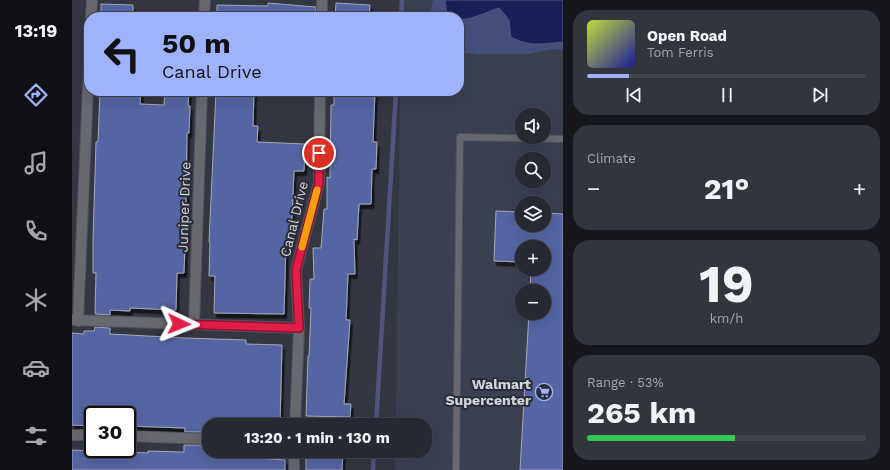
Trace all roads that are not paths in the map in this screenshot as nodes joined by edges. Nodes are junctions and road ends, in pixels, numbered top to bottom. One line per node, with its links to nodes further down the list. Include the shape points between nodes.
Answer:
1 (92, 0): 4 (street)
2 (205, 0): 5 (street)
3 (322, 0): 6 (street)
4 (91, 12)
5 (204, 12)
6 (322, 12)
7 (87, 96): 11 (street)
8 (202, 96): 12 (street, Juniper Drive)
9 (320, 96): 13 (street, Canal Drive, via 319,183 296,270)
10 (563, 139): 21 (lane, via 460,137)
11 (75, 321): 12 (street)
12 (194, 324): 13 (street)
13 (299, 328): 14 (street, Canal Drive)
14 (296, 418)
15 (72, 435): 16 (street)
16 (84, 435)
17 (136, 436): 18 (street)
18 (202, 439)
19 (294, 458): 20 (street)
20 (294, 470)
21 (456, 470)

